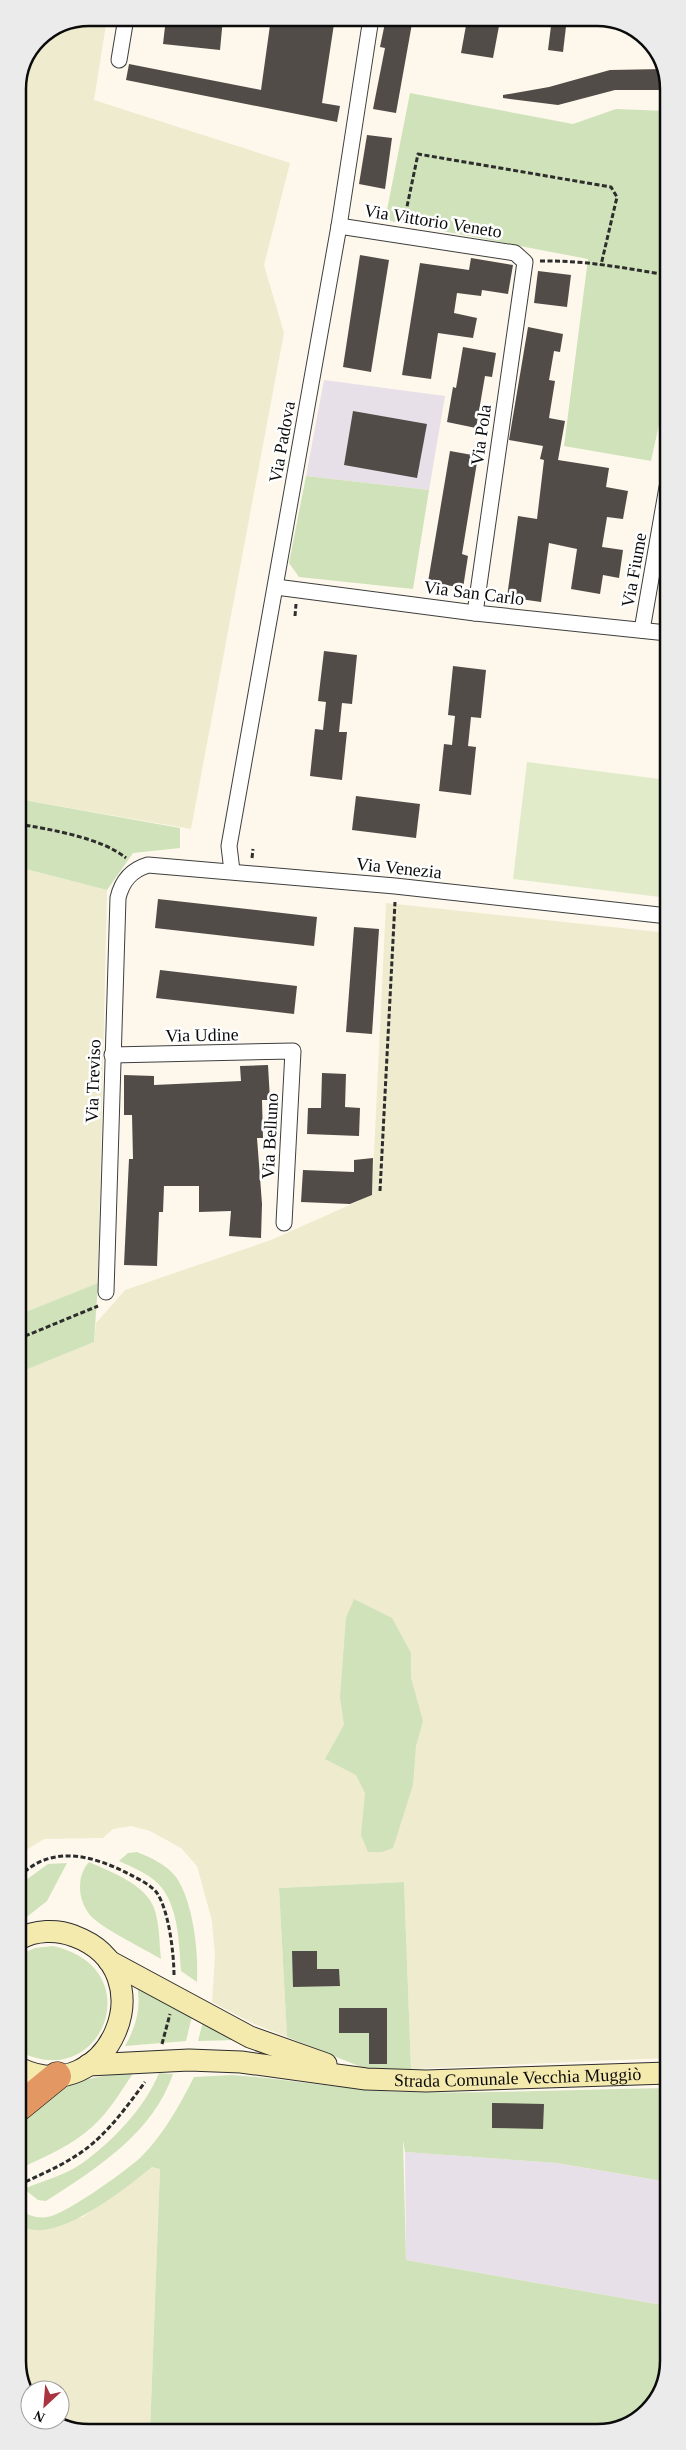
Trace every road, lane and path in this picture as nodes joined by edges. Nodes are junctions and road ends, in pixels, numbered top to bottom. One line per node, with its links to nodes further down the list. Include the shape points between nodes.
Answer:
1 (124, 26): 3 (street)
2 (370, 26): 4 (street, Via Padova)
3 (118, 60)
4 (339, 226): 5 (street, Via Vittorio Veneto); 10 (street, Via Padova)
5 (402, 234): 6 (street, Via Vittorio Veneto, via 516,253); 7 (path, via 418,154 611,187 617,197)
6 (525, 262): 7 (path); 11 (street, Via Pola)
7 (601, 265): 8 (path)
8 (660, 274)
9 (660, 528): 12 (street, Via Fiume)
10 (276, 587): 11 (street, Via San Carlo); 15 (street, Via Padova, via 229,846)
11 (475, 613): 12 (street, Via San Carlo)
12 (642, 630): 13 (street, Via San Carlo)
13 (660, 632)
14 (26, 826): 16 (path, via 116,850)
15 (232, 871): 16 (street, Via Venezia, via 148,865); 17 (street, Via Venezia)
16 (133, 872): 20 (street, Via Treviso, via 121,887 118,898)
17 (396, 886): 18 (street, Via Venezia); 21 (path)
18 (660, 915)
19 (293, 1051): 20 (street, Via Udine); 22 (street, Via Belluno)
20 (112, 1056): 23 (street, Via Treviso)
21 (380, 1191)
22 (284, 1223)
23 (106, 1292): 24 (path, via 99,1306)
24 (26, 1336)
25 (26, 1871): 28 (path, via 48,1858 90,1857 143,1881 156,1893 165,1910)
26 (26, 1936): 27 (main road, via 46,1931 70,1934 92,1944)
27 (109, 1962): 31 (main road, via 122,1991 122,2013 111,2043); 35 (main road, Strada Comunale Vecchia Muggiò, via 250,2036)
28 (174, 1982)
29 (171, 2008): 30 (path)
30 (160, 2051)
31 (88, 2065): 34 (main road); 35 (main road, Strada Comunale Vecchia Muggiò, via 189,2060 241,2062)
32 (26, 2071): 34 (main road)
33 (660, 2073): 35 (main road, Strada Comunale Vecchia Muggiò, via 426,2081)
34 (57, 2076): 37 (street); 38 (highway)
35 (366, 2079)
36 (146, 2081): 39 (path, via 102,2135 75,2157)
37 (26, 2092)
38 (26, 2101)
39 (26, 2182)

